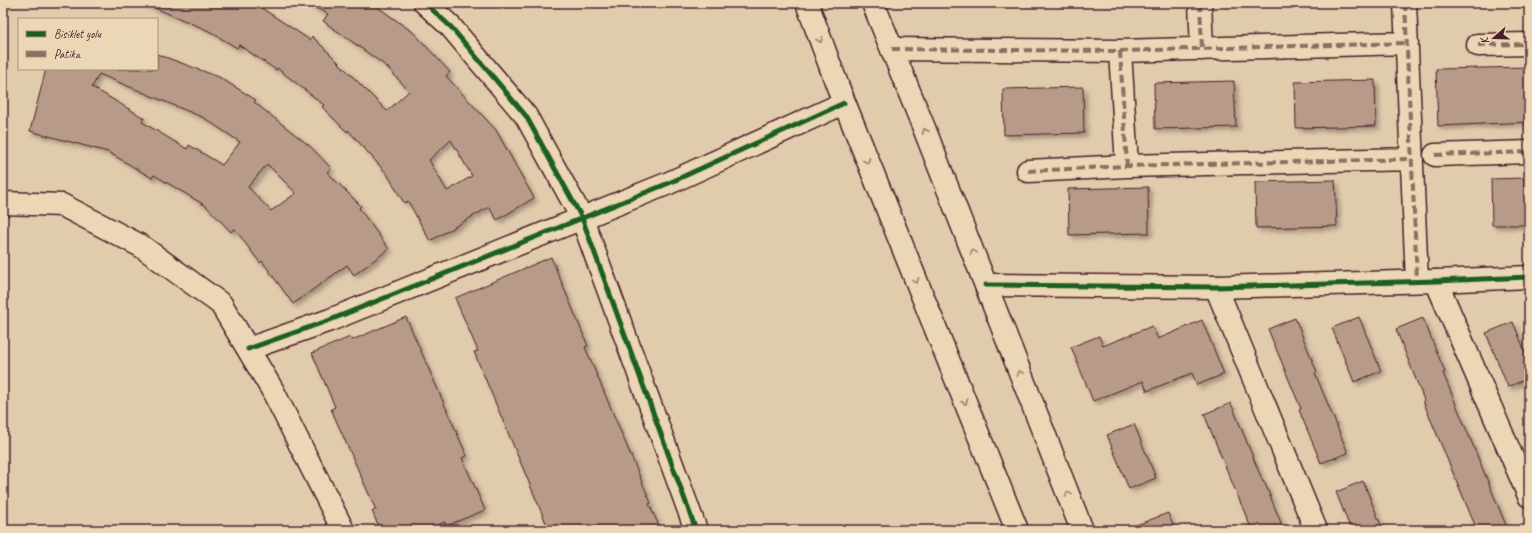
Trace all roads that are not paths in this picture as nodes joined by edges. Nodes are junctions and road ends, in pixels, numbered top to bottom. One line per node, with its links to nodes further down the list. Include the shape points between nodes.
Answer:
1 (425, 3): 19 (street, via 450,27 526,116)
2 (807, 3): 12 (street, one-way to 12)
3 (873, 3): 9 (street)
4 (1200, 3): 10 (street)
5 (1405, 3): 6 (street)
6 (1407, 43): 10 (street); 15 (street)
7 (1529, 44): 8 (street)
8 (1478, 45)
9 (892, 49): 11 (street); 22 (street, one-way to 9)
10 (1202, 49): 11 (street)
11 (1120, 51): 16 (street)
12 (844, 103): 19 (street, via 669,183); 28 (street, one-way to 28)
13 (1529, 152): 14 (street)
14 (1435, 155)
15 (1412, 159): 16 (street); 21 (street)
16 (1127, 166): 17 (street)
17 (1028, 171)
18 (3, 203): 24 (street, via 62,205 141,246 221,304)
19 (582, 218): 24 (street, via 330,320); 27 (street)
20 (1529, 277): 21 (street)
21 (1427, 281): 23 (street); 25 (street)
22 (986, 285): 23 (street); 29 (street, one-way to 22)
23 (1216, 287): 30 (street)
24 (248, 349): 26 (street, via 273,391)
25 (1529, 496)
26 (343, 530)
27 (696, 530)
28 (1017, 530)
29 (1082, 530)
30 (1316, 530)

